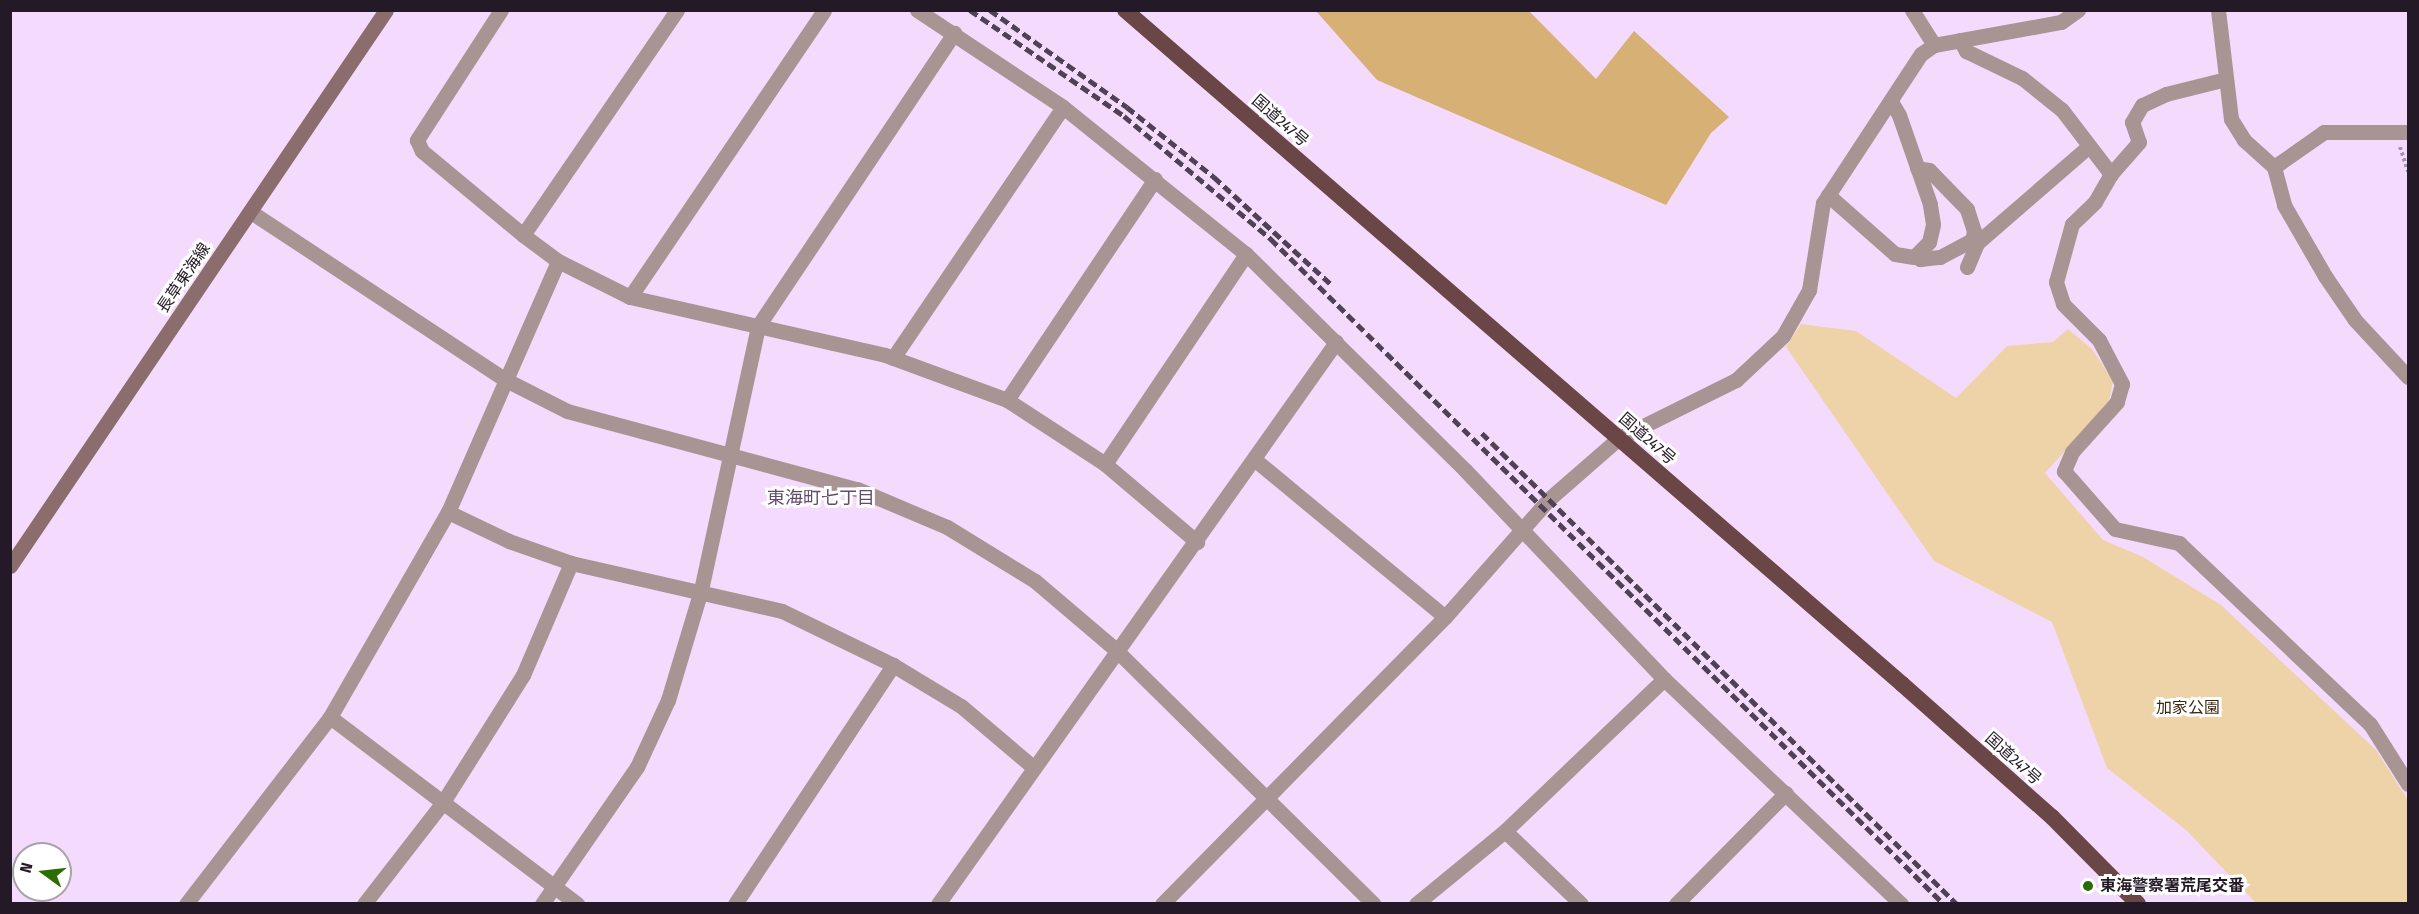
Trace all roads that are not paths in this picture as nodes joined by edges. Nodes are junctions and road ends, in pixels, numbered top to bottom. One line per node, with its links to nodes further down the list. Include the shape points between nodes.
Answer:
1 (386, 10): 23 (main road, 長草東海線)
2 (501, 10): 24 (street, via 417,140 422,151)
3 (677, 10): 24 (street)
4 (824, 10): 30 (street)
5 (917, 10): 10 (street)
6 (1125, 10): 37 (highway, 国道247号)
7 (1912, 10): 12 (street)
8 (2078, 10): 11 (street, via 2061,22)
9 (2218, 10): 13 (street)
10 (954, 33): 15 (street); 31 (street)
11 (1960, 40): 12 (street); 17 (street, via 1966,51 2022,78 2045,95)
12 (1935, 45): 14 (street, via 1921,54)
13 (2226, 79): 18 (street, via 2231,118 2244,140); 20 (street, via 2166,94 2142,105 2132,122 2139,142)
14 (1891, 101): 19 (street); 22 (street)
15 (1063, 107): 21 (street); 33 (street)
16 (2403, 133): 18 (street, via 2324,132)
17 (2090, 146): 20 (street); 25 (street)
18 (2274, 167): 34 (street, via 2284,205 2325,276 2355,320)
19 (1917, 168): 25 (street, via 1929,171 1967,209 1974,221); 27 (street, via 1933,224 1929,242)
20 (2111, 174): 53 (street, via 2095,202 2072,224 2056,282 2064,304 2099,340 2122,384 2117,402 2072,452 2064,471 2115,529 2179,543 2370,724)
21 (1155, 179): 26 (street); 36 (street)
22 (1828, 195): 27 (street, via 1895,254); 37 (street, via 1819,222 1809,290 1783,336 1736,380)
23 (251, 212): 35 (street); 45 (main road, 長草東海線)
24 (523, 235): 28 (street)
25 (1975, 242): 27 (street, via 1940,257 1920,259); 29 (street)
26 (1246, 254): 32 (street); 40 (street)
27 (1916, 255)
28 (558, 261): 30 (street); 35 (street)
29 (1967, 267)
30 (630, 297): 31 (street)
31 (758, 326): 33 (street); 38 (street)
32 (1336, 342): 39 (street); 42 (street)
33 (893, 358): 36 (street)
34 (2409, 377)
35 (506, 380): 38 (street, via 567,411 618,428); 41 (street)
36 (1007, 400): 40 (street)
37 (1619, 438): 42 (street, via 1549,499); 71 (highway, 国道247号, via 2034,801)
38 (730, 453): 46 (street); 48 (street, via 857,489 947,527 1035,580)
39 (1254, 459): 43 (street); 47 (street)
40 (1105, 464): 43 (street)
41 (448, 512): 44 (street, via 509,541); 51 (street)
42 (1523, 532): 47 (street); 50 (street)
43 (1197, 542): 48 (street)
44 (571, 563): 46 (street); 56 (street, via 524,675)
45 (10, 566)
46 (701, 590): 49 (street, via 782,611); 58 (street, via 668,700 637,767)
47 (1445, 617): 55 (street)
48 (1115, 650): 52 (street); 55 (street)
49 (893, 665): 52 (street, via 961,706); 63 (street)
50 (1664, 679): 54 (street); 57 (street)
51 (330, 717): 56 (street); 59 (street)
52 (1033, 767): 64 (street)
53 (2405, 773)
54 (1786, 792): 69 (street); 70 (street)
55 (1268, 799): 65 (street); 66 (street)
56 (443, 802): 58 (street); 60 (street)
57 (1505, 831): 67 (street); 68 (street)
58 (553, 889): 61 (street); 62 (street)
59 (186, 903)
60 (364, 903)
61 (542, 903)
62 (577, 903)
63 (735, 903)
64 (938, 903)
65 (1162, 903)
66 (1374, 903)
67 (1416, 903)
68 (1581, 903)
69 (1676, 903)
70 (1901, 903)
71 (2138, 903)

